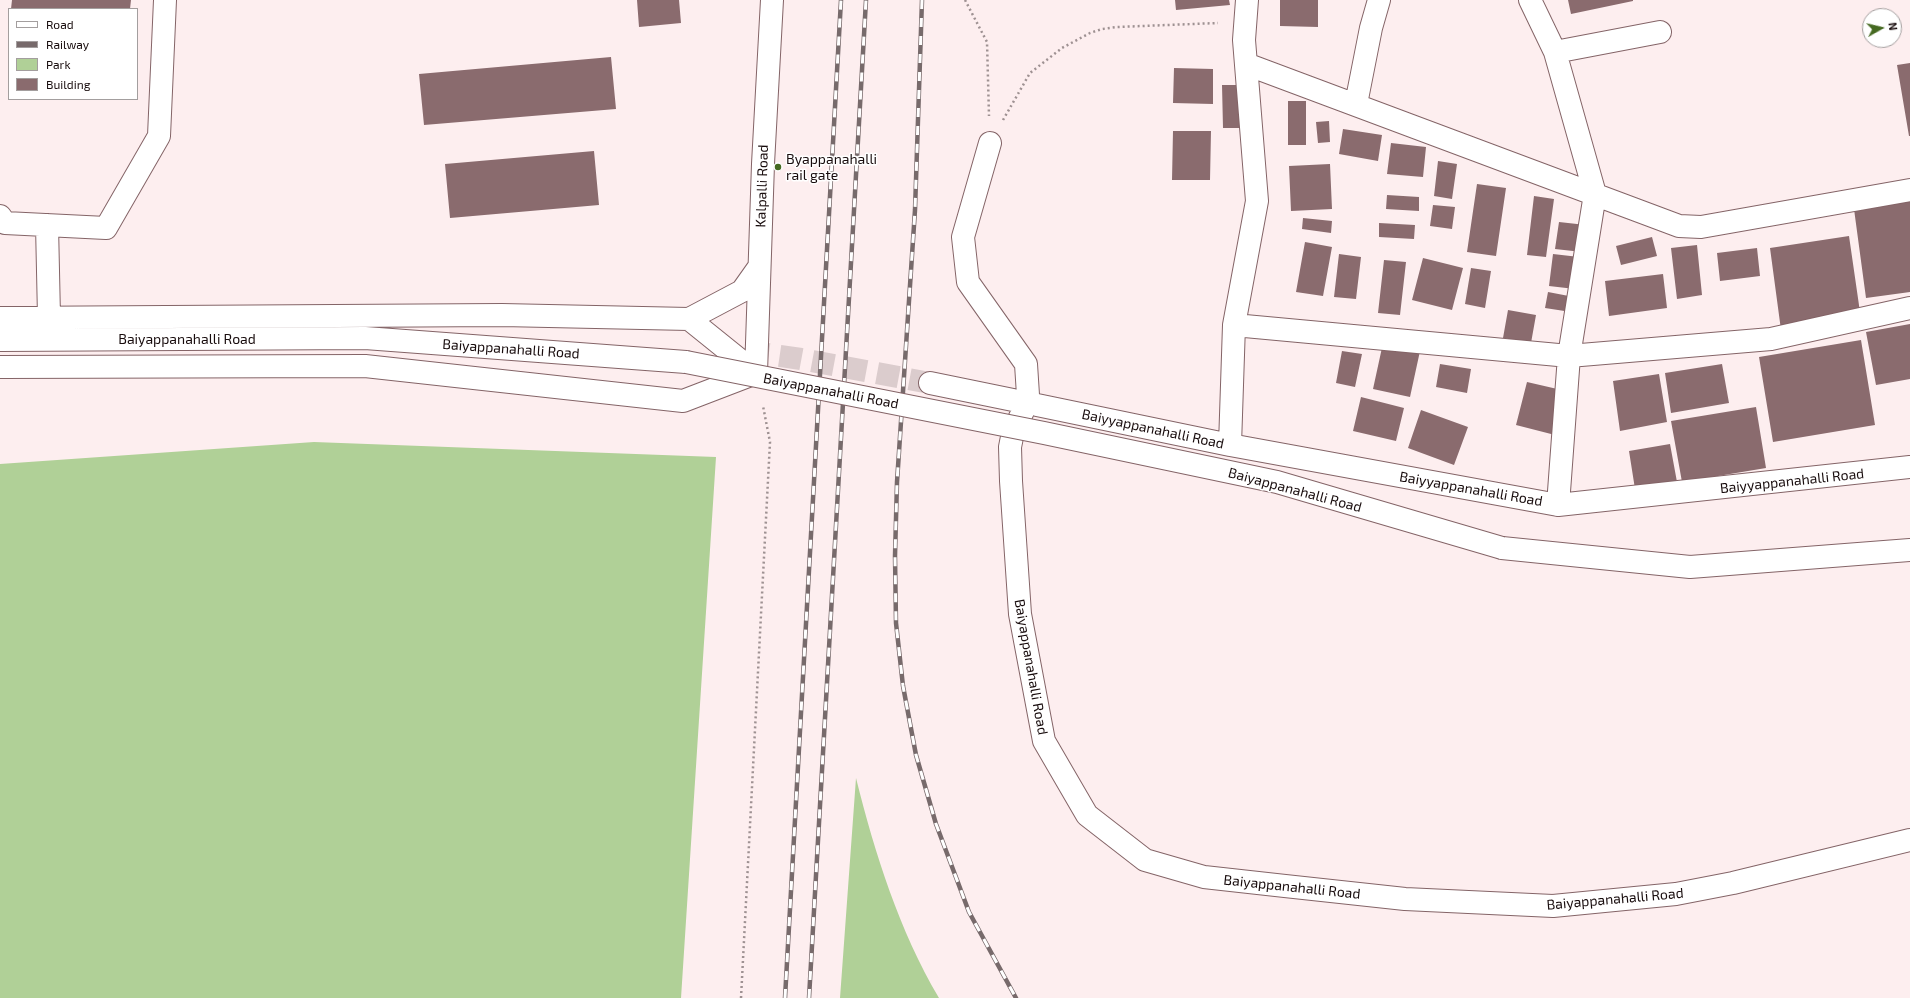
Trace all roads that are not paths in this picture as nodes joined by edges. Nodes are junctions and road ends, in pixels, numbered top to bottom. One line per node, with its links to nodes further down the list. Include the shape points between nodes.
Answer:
1 (165, 0): 14 (street, via 159,136 106,228)
2 (772, 0): 15 (street, Kalpalli Road)
3 (1247, 0): 8 (street, via 1244,40)
4 (1379, 0): 9 (street)
5 (1530, 0): 7 (street)
6 (1660, 32): 7 (street)
7 (1555, 52): 12 (street)
8 (1246, 64): 9 (street); 20 (street, via 1257,201)
9 (1356, 104): 12 (street)
10 (990, 143): 26 (street, via 963,237 968,282 1026,364)
11 (1910, 190): 12 (street, via 1701,228 1679,226)
12 (1595, 194): 22 (street)
13 (0, 216): 14 (street, via 5,223)
14 (47, 225): 17 (street)
15 (759, 267): 19 (street, via 742,291); 24 (street, Kalpalli Road)
16 (1910, 308): 22 (street, via 1771,339)
17 (49, 317): 18 (street); 19 (street, via 502,315)
18 (0, 318)
19 (689, 319): 24 (street, Baiyappanahalli Road, via 737,350)
20 (1234, 325): 22 (street); 27 (street)
21 (0, 340): 30 (street, Baiyappanahalli Road, bridge, via 365,338 686,362 1277,482 1502,548 1690,567)
22 (1569, 356): 29 (street)
23 (0, 367): 24 (street, via 365,366 683,401)
24 (756, 373)
25 (930, 383): 26 (street, Baiyyappanahalli Road)
26 (1026, 400): 27 (street, Baiyyappanahalli Road); 31 (street, Baiyappanahalli Road, via 1010,447 1011,481 1020,614 1044,741 1087,815 1145,860 1204,877 1255,883 1405,899 1553,906 1676,894 1733,883)
27 (1230, 445): 29 (street, Baiyyappanahalli Road)
28 (1910, 467): 29 (street, Baiyyappanahalli Road)
29 (1558, 505)
30 (1910, 550)
31 (1910, 840)

